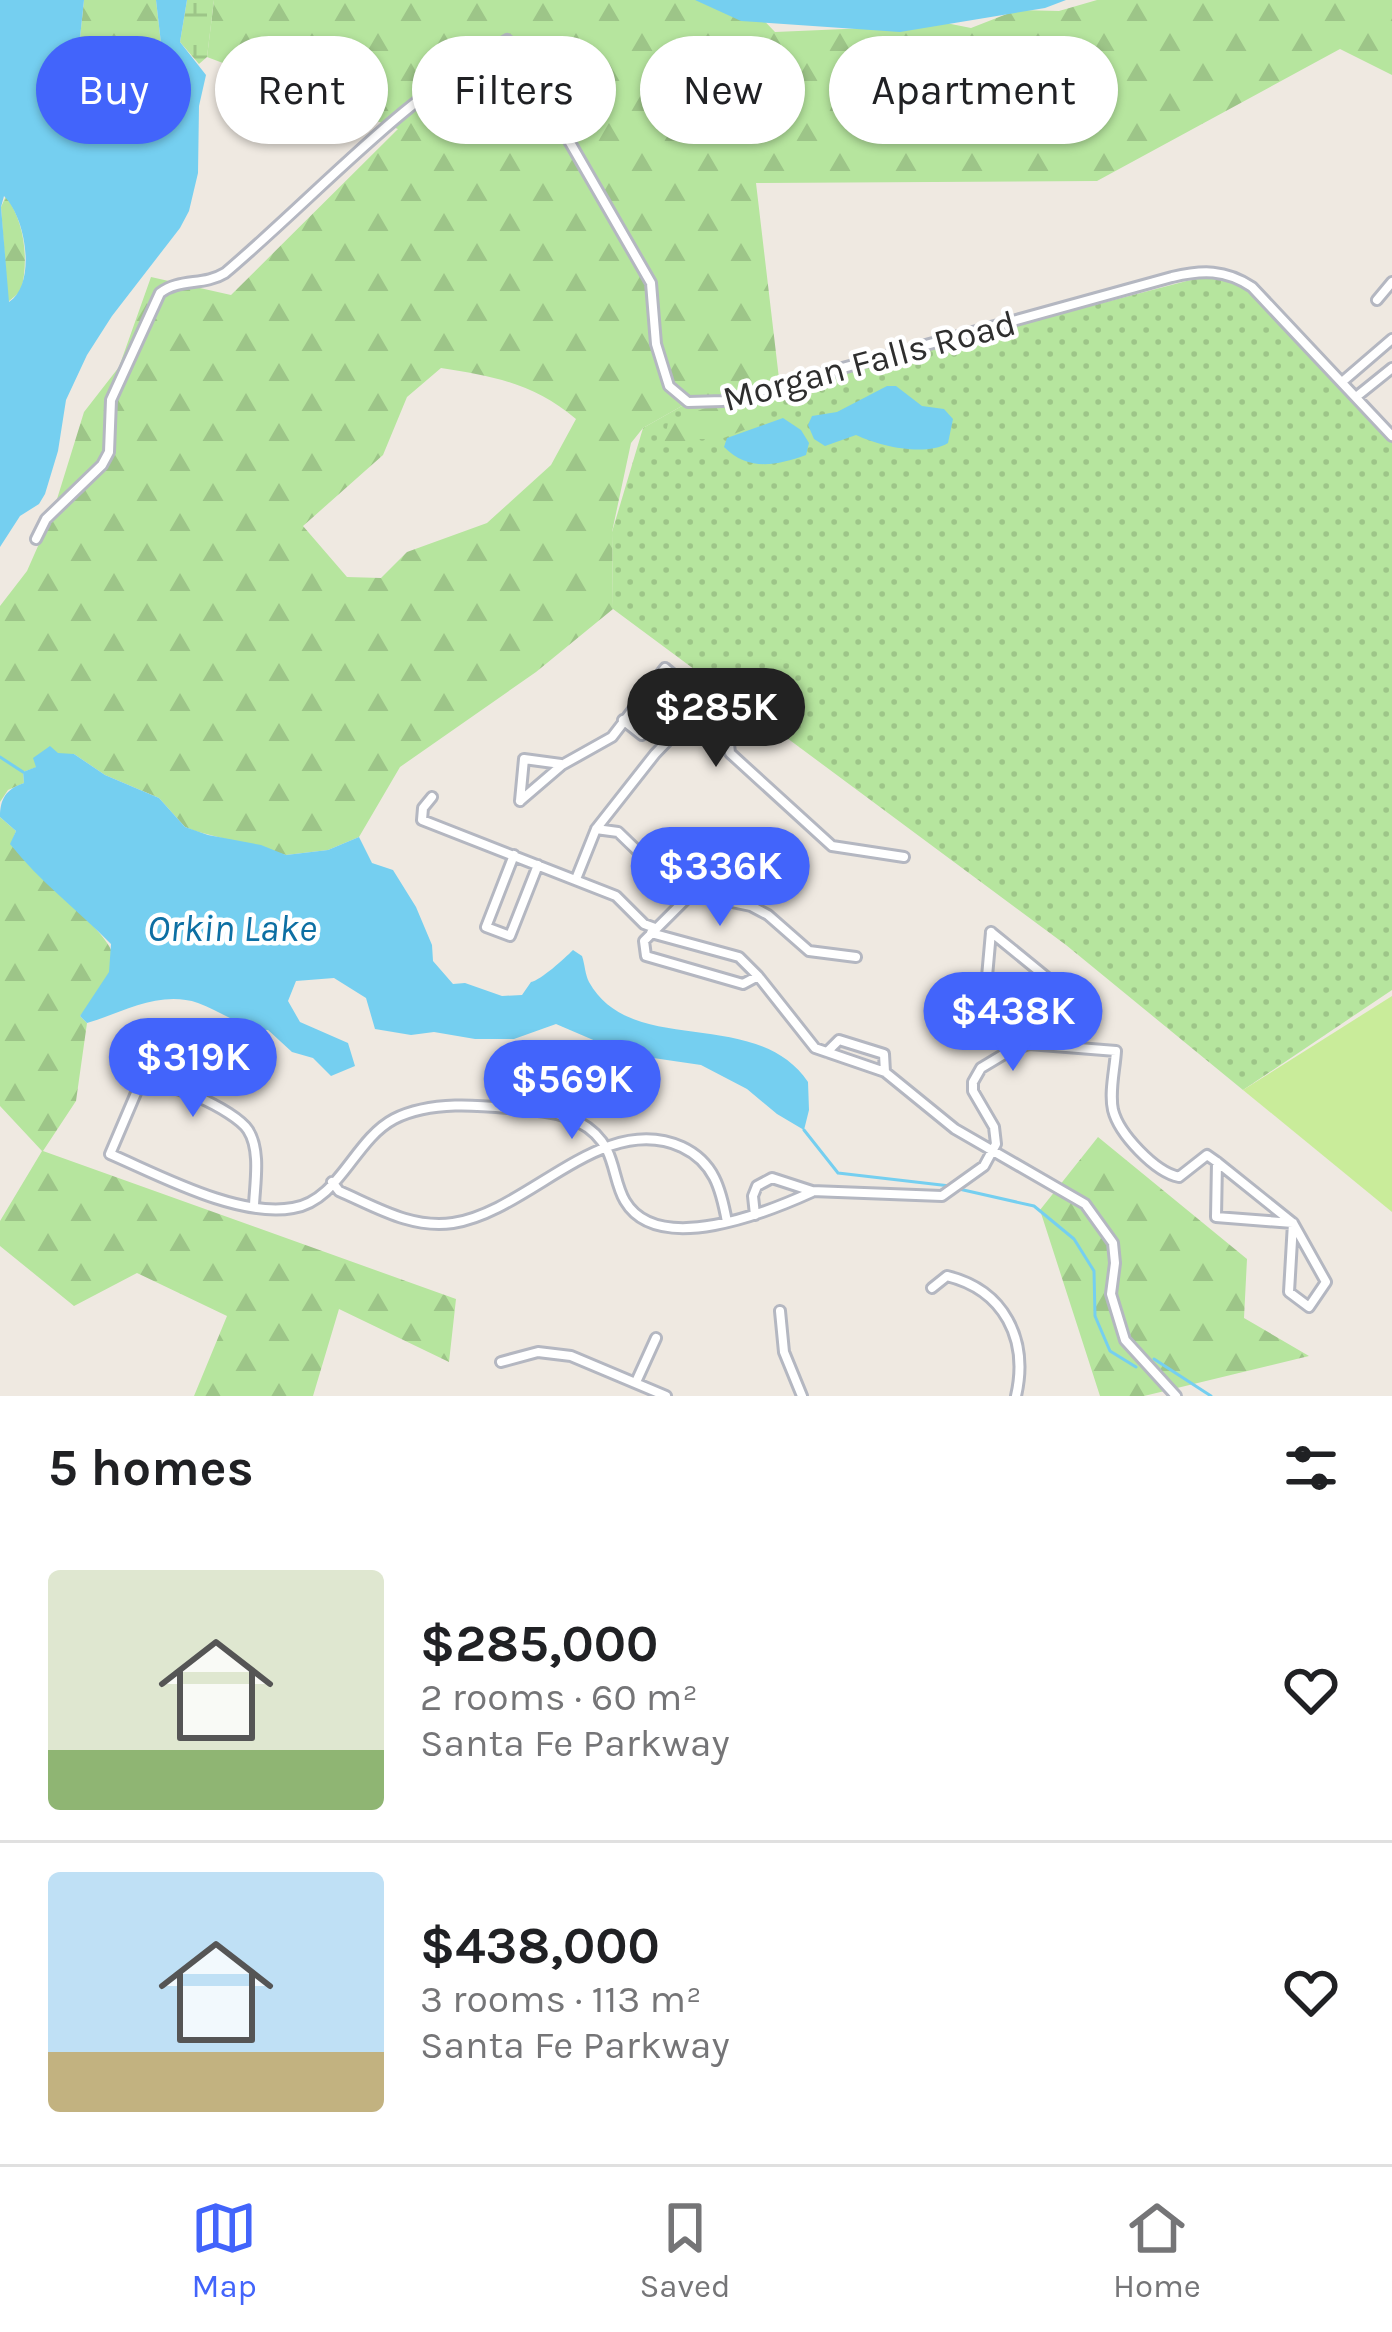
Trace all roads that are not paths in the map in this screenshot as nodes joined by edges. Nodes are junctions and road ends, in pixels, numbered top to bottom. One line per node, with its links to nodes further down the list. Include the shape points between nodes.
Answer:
1 (1392, 282): 2 (street)
2 (1377, 300)
3 (1392, 340): 5 (street)
4 (1392, 368): 6 (street)
5 (1342, 382): 6 (street, Morgan Falls Road); 8 (street, Morgan Falls Road, via 1252,287 1206,271 723,401 688,402 659,362 651,283 507,40 414,103 225,273 160,293 111,400 109,452)
6 (1355, 397): 7 (street, Morgan Falls Road)
7 (1392, 436)
8 (36, 539)
9 (683, 683): 10 (street); 11 (street, via 665,668); 11 (street, via 642,735)
10 (698, 717): 14 (street, via 655,754); 16 (street, via 722,728 730,753 832,846)
11 (623, 720): 12 (street, via 612,737)
12 (562, 765): 12 (street, via 524,759 520,800 534,789)
13 (432, 797): 15 (street, via 422,820)
14 (596, 829): 18 (street); 19 (street, via 618,832)
15 (514, 855): 17 (street); 17 (street, via 486,927 510,936)
16 (904, 857)
17 (538, 865): 18 (street)
18 (576, 879): 20 (street, via 616,896)
19 (691, 894): 20 (street); 21 (street, via 751,906 809,951)
20 (653, 931): 22 (street, via 739,957); 22 (street, via 646,956 743,985)
21 (856, 957)
22 (758, 976): 25 (street)
23 (1011, 990): 23 (street, via 1068,995 992,932 986,988); 24 (street)
24 (1011, 1049): 28 (street, via 973,1082 997,1136); 29 (street, via 1116,1051 1112,1106 1144,1156 1179,1177 1202,1155)
25 (826, 1052): 26 (street); 26 (street, via 839,1040 878,1049)
26 (885, 1072): 28 (street)
27 (605, 1146): 30 (street, via 453,1223 400,1219); 30 (street, via 583,1123 554,1113 429,1107 390,1121); 34 (street, via 624,1199 644,1220 674,1228); 34 (street, via 665,1140 700,1156 715,1175)
28 (993, 1154): 31 (street, via 948,1193 928,1198); 44 (street, via 1084,1204 1107,1232 1125,1340)
29 (1216, 1162): 35 (street); 35 (street, via 1216,1217)
30 (332, 1183): 32 (street, via 298,1208)
31 (812, 1191): 33 (street); 33 (street, via 764,1181 753,1196)
32 (254, 1205): 32 (street, via 201,1193 110,1154 139,1086 164,1084 244,1125 254,1144)
33 (755, 1215): 34 (street)
34 (727, 1222)
35 (1292, 1223): 35 (street, via 1326,1282 1309,1307 1288,1292)
36 (932, 1288): 43 (street, via 947,1276 973,1282 1004,1310 1017,1346)
37 (780, 1311): 42 (street, via 784,1352)
38 (656, 1338): 40 (street)
39 (501, 1362): 40 (street, via 538,1352 571,1356)
40 (636, 1382): 41 (street)
41 (666, 1396)
42 (802, 1396)
43 (1016, 1396)
44 (1176, 1396)

